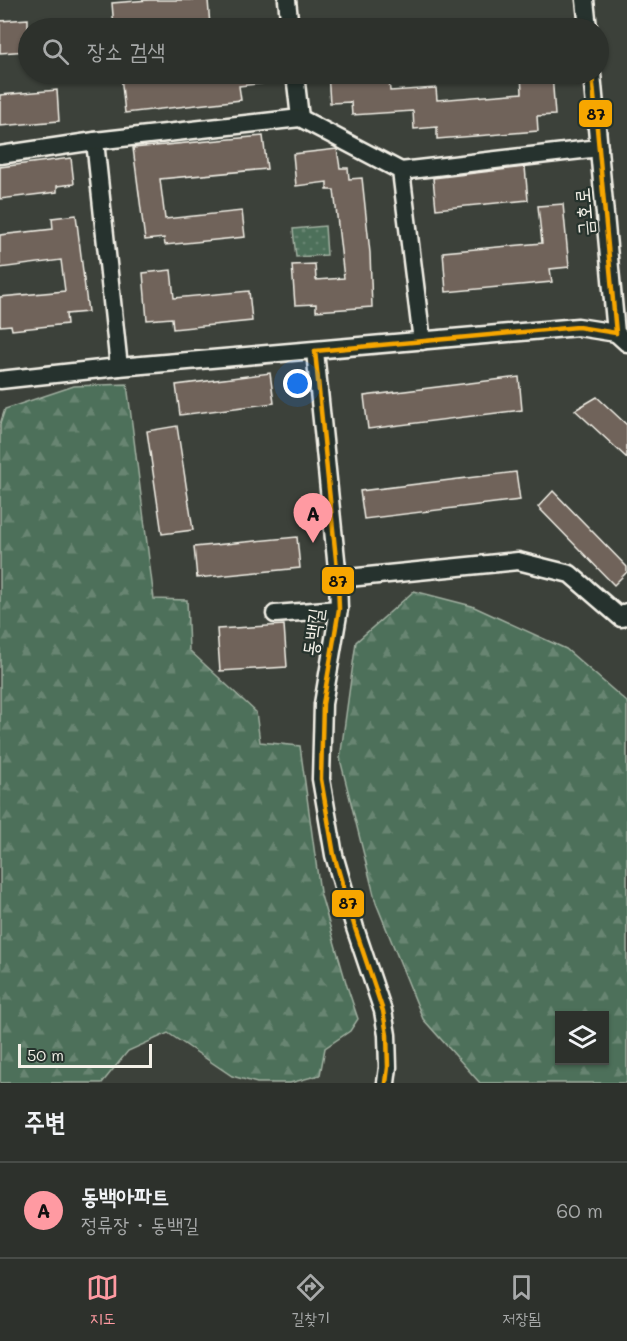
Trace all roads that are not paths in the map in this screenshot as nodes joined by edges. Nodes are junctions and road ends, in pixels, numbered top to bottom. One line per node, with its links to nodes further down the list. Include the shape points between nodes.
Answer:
1 (287, 0): 3 (street)
2 (585, 0): 4 (street)
3 (289, 18)
4 (587, 18)
5 (296, 84): 7 (street)
6 (593, 84): 9 (street, 금호로)
7 (300, 118): 8 (street); 11 (street)
8 (95, 141): 10 (street); 15 (street)
9 (599, 148): 11 (street); 12 (street, 금호로)
10 (0, 155)
11 (401, 171): 13 (street)
12 (622, 338): 13 (street, via 578,327)
13 (422, 341): 14 (street)
14 (315, 351): 15 (street); 17 (street, 동백길)
15 (119, 367): 16 (street)
16 (0, 380)
17 (338, 579): 18 (street, 동백길); 20 (street, via 518,561 570,574)
18 (339, 609): 19 (street); 21 (street, 동백길, via 323,704 321,779 334,855 383,1011)
19 (275, 614)
20 (625, 618)
21 (386, 1083)

